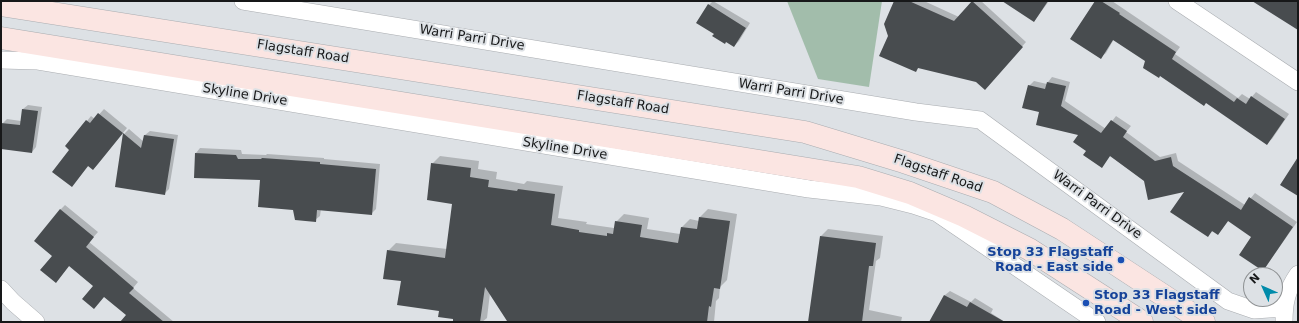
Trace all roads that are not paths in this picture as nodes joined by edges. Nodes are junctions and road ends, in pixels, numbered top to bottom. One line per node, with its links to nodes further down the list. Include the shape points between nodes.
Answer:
1 (243, 1): 9 (street, Warri Parri Drive, via 916,112 980,120 1228,301 1254,310)
2 (1177, 1): 6 (street)
3 (1, 5): 13 (main road, Flagstaff Road, via 805,132 993,192 1062,229)
4 (1, 38): 12 (main road, Flagstaff Road, via 858,177 910,193 971,219 1029,249)
5 (1, 60): 11 (street, Skyline Drive, via 38,61 809,189 881,197 937,213)
6 (1298, 82)
7 (1298, 274): 9 (street, via 1290,286)
8 (1, 290): 10 (street)
9 (1284, 315)
10 (36, 322)
11 (1097, 322)
12 (1142, 322)
13 (1204, 322)

